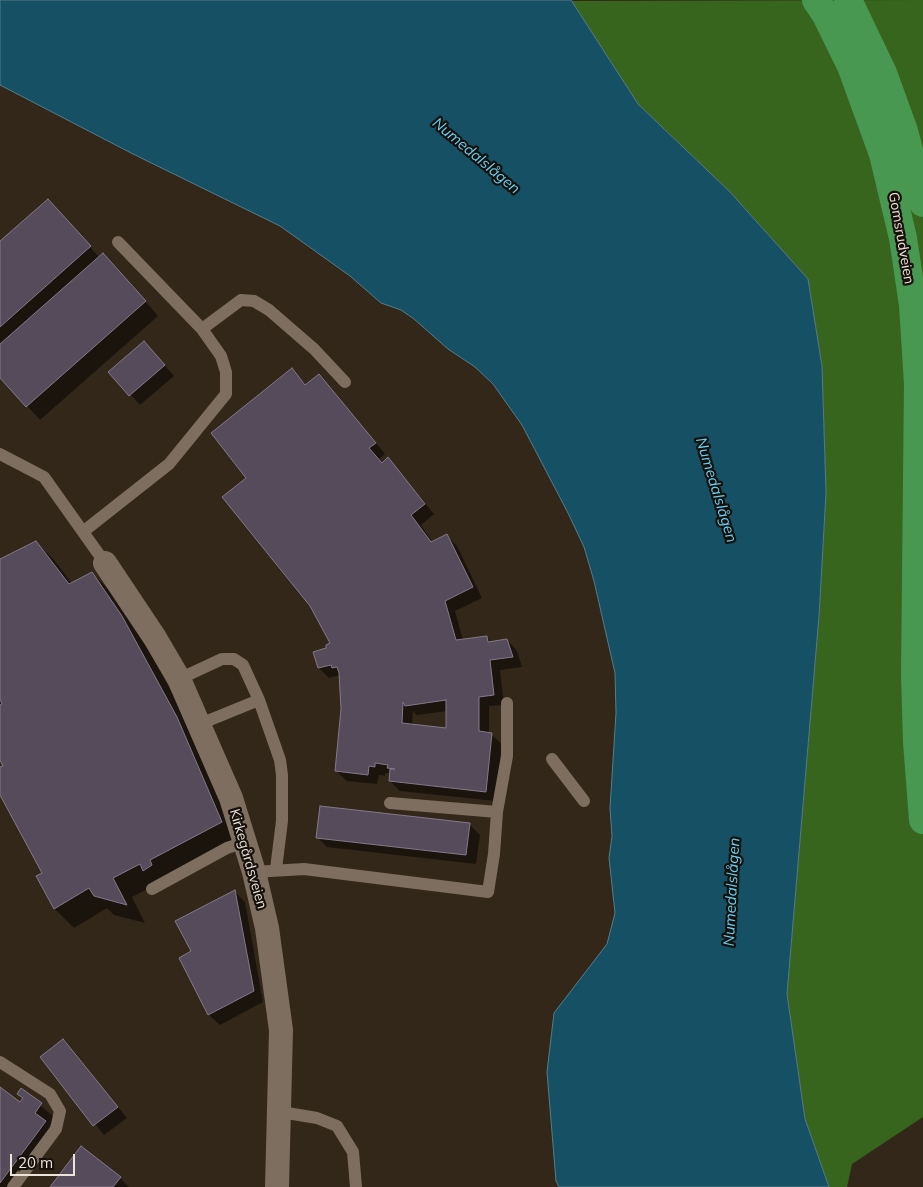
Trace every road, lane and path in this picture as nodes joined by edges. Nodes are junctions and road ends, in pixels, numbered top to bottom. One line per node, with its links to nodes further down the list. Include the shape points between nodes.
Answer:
1 (816, 0): 18 (highway, Gomsrudveien, via 851,66 883,154 903,238 913,305 918,394 916,722)
2 (848, 0): 3 (highway, Gomsrudveien, via 882,73 906,139)
3 (923, 203)
4 (118, 242): 5 (lane)
5 (202, 329): 6 (lane, via 241,300 254,301 314,349); 8 (lane, via 221,356 226,372 226,394 169,464)
6 (345, 382)
7 (0, 454): 8 (lane, via 44,477)
8 (84, 531): 9 (lane)
9 (105, 562): 10 (street, Kirkegårdsveien)
10 (178, 679): 11 (lane, via 222,659 234,659 243,665); 13 (street, Kirkegårdsveien)
11 (259, 700): 13 (lane); 20 (lane, via 282,775 282,821)
12 (507, 703): 17 (lane, via 507,756)
13 (200, 724): 19 (street, Kirkegårdsveien, via 231,798)
14 (552, 759): 15 (lane)
15 (584, 801)
16 (390, 803): 17 (lane)
17 (497, 812): 20 (lane, via 488,892 304,869)
18 (923, 820)
19 (245, 842): 20 (street, Kirkegårdsveien); 21 (lane, via 227,848)
20 (265, 871): 23 (street, Kirkegårdsveien, via 267,928 281,1030)
21 (152, 889)
22 (0, 1062): 24 (lane, via 50,1094 60,1111 56,1129)
23 (281, 1112): 25 (street, Kirkegårdsveien); 26 (lane, via 317,1118 337,1126 353,1152)
24 (12, 1187)
25 (277, 1187)
26 (356, 1187)

